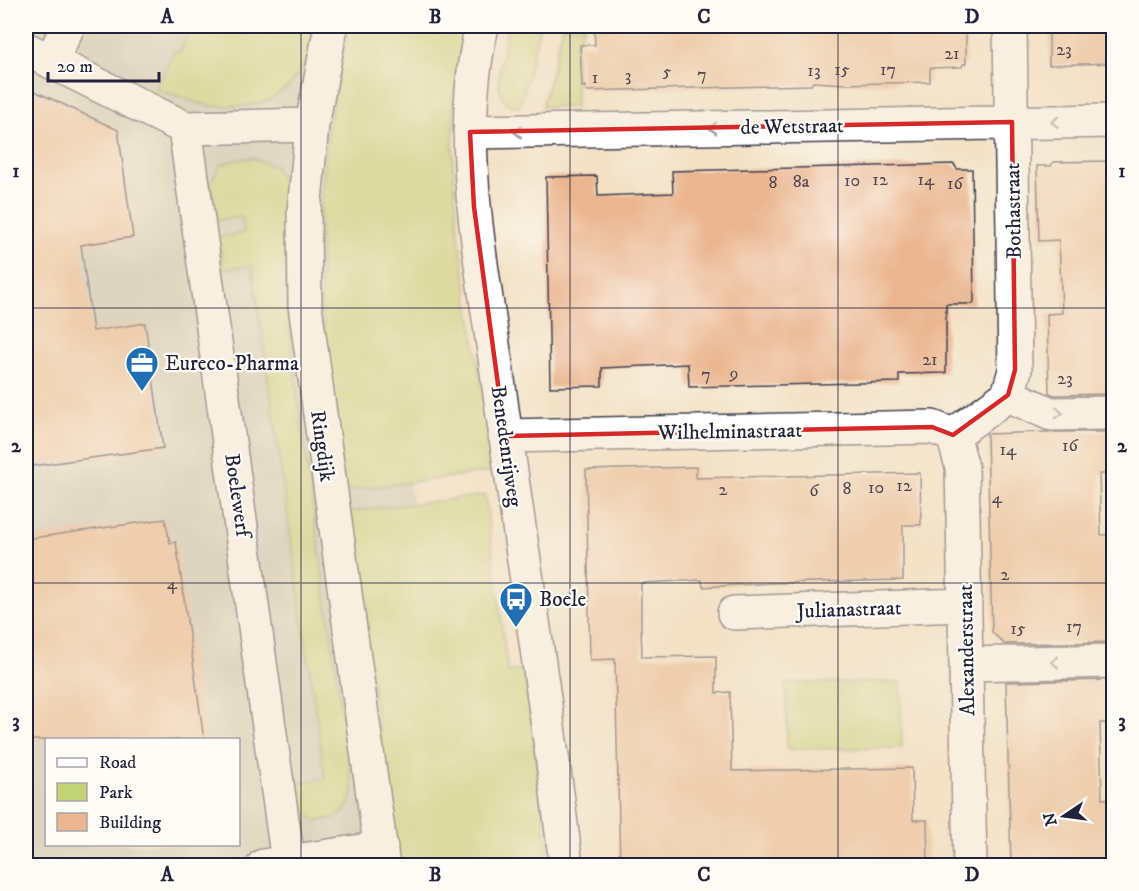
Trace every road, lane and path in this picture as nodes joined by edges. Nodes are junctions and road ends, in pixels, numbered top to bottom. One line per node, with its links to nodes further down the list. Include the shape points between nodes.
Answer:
1 (68, 26): 5 (street)
2 (331, 26): 8 (street, Ringdijk)
3 (482, 26): 10 (street, Benedenrijweg, via 476,51)
4 (1010, 26): 7 (street, Bothastraat)
5 (38, 55): 9 (street)
6 (1113, 121): 7 (street, de Wetstraat, one-way to 7)
7 (1012, 122): 10 (street, de Wetstraat, one-way to 10); 11 (street, Bothastraat, via 1015,370)
8 (312, 124): 9 (street); 19 (street, Ringdijk, via 304,212 304,306)
9 (185, 128): 20 (street, Boelewerf)
10 (471, 132): 14 (street, Benedenrijweg, via 474,207)
11 (1008, 395): 12 (street, one-way to 12, via 1051,414); 13 (street)
12 (1113, 413)
13 (953, 435): 14 (street, Wilhelminastraat, via 932,427); 15 (street, Alexanderstraat, via 962,467)
14 (505, 436): 21 (street, Benedenrijweg, via 550,731)
15 (965, 605): 16 (street, Julianastraat); 18 (street, Alexanderstraat)
16 (734, 613)
17 (1113, 661): 18 (street, one-way to 18)
18 (966, 664): 22 (street, Alexanderstraat)
19 (382, 857): 20 (street, Boelewerf)
20 (276, 864)
21 (566, 866)
22 (970, 866)

